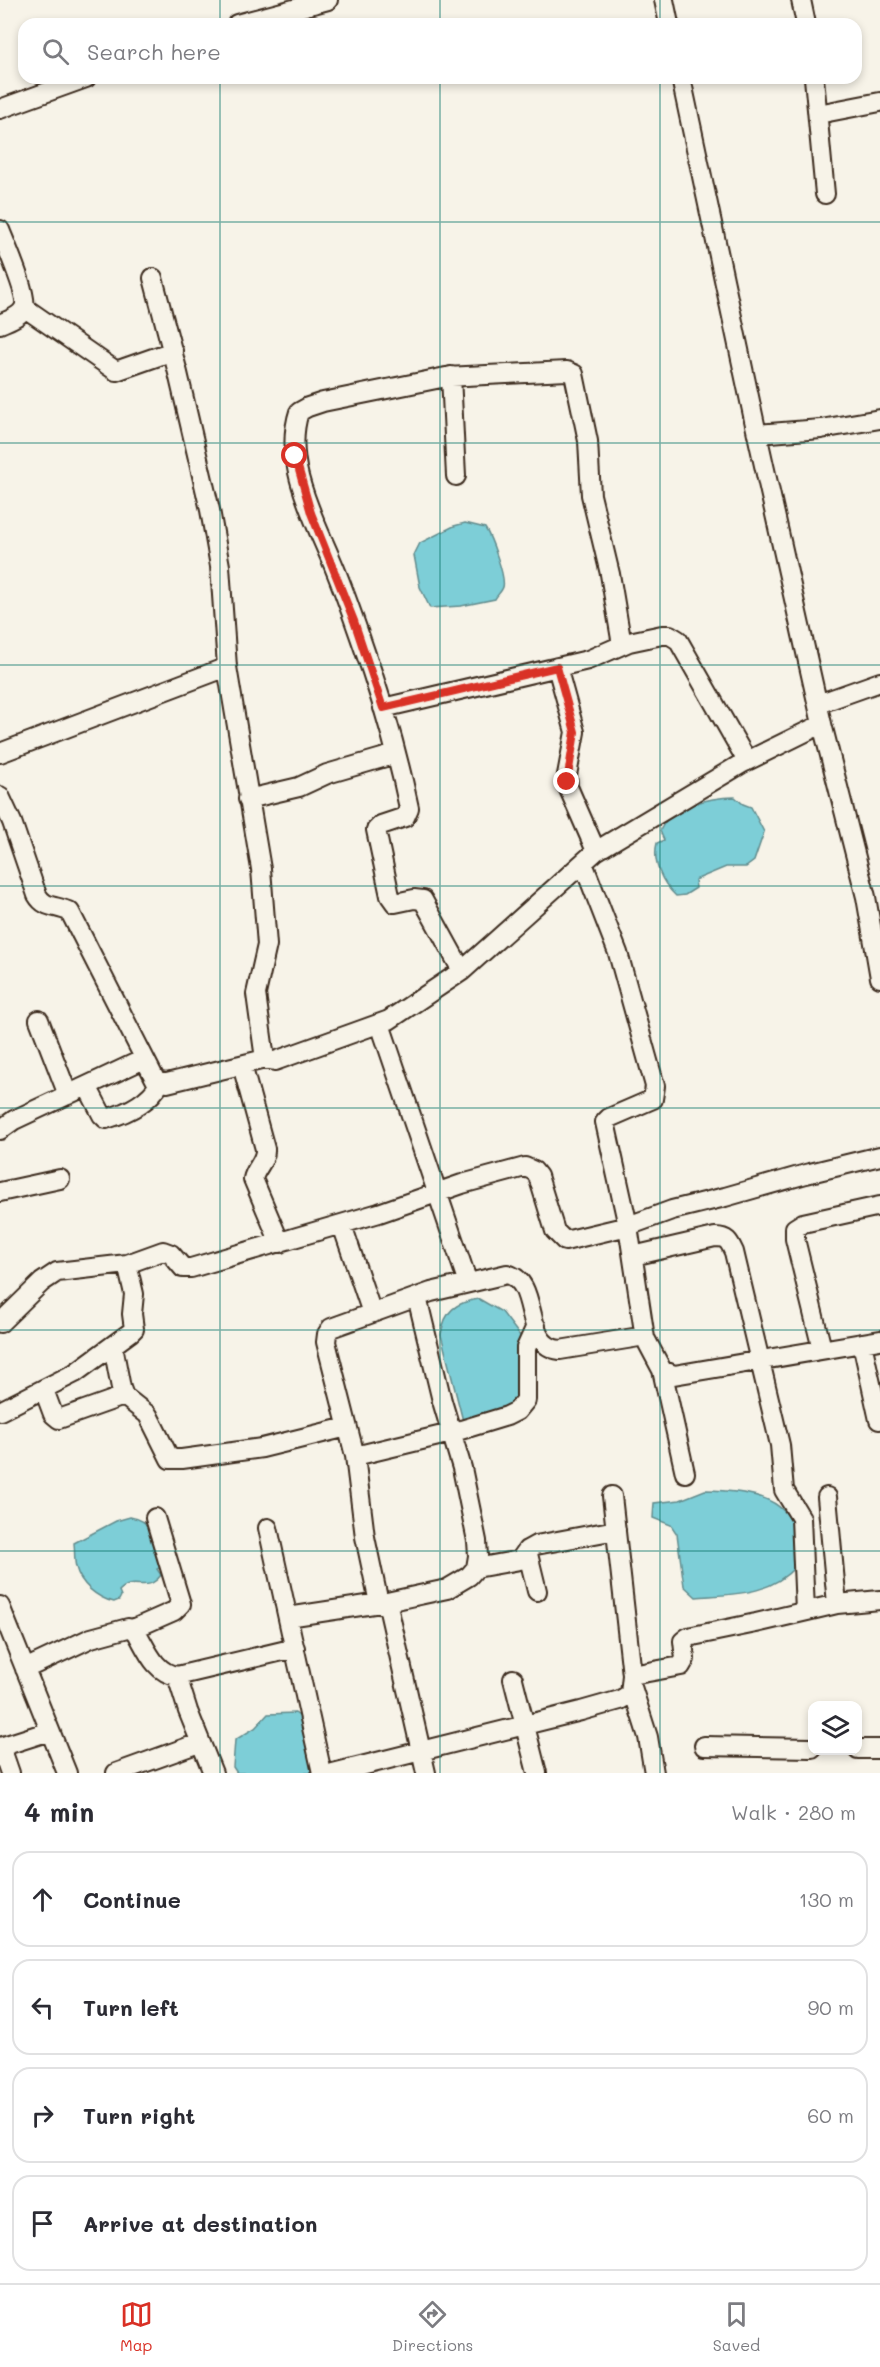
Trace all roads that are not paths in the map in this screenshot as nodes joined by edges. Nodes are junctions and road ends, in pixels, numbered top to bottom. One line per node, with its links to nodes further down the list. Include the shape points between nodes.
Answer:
1 (327, 0): 4 (street)
2 (664, 0): 5 (street)
3 (801, 0): 6 (street)
4 (260, 18)
5 (668, 18)
6 (805, 18)
7 (69, 84): 11 (street)
8 (682, 84): 21 (street)
9 (815, 84): 12 (street)
10 (880, 102): 12 (street)
11 (0, 109)
12 (818, 114): 13 (street)
13 (825, 195)
14 (0, 230): 16 (street, via 14,263)
15 (153, 278): 18 (street)
16 (25, 308): 17 (street); 18 (street, via 116,371)
17 (0, 324)
18 (173, 351): 24 (street, via 220,566)
19 (451, 376): 22 (street); 23 (street, via 567,371 574,374 588,441 591,495 608,563); 28 (street, via 308,407 299,412 296,423 295,456 300,478)
20 (880, 418): 21 (street, via 821,429)
21 (757, 434): 27 (street)
22 (456, 476)
23 (621, 645): 25 (street, via 600,656); 32 (street, via 662,635 678,640)
24 (227, 667): 30 (street); 34 (street)
25 (557, 667): 28 (street); 35 (street, via 575,732 568,787)
26 (880, 682): 27 (street)
27 (818, 704): 29 (street)
28 (383, 708): 31 (street)
29 (822, 724): 32 (street); 37 (street, via 866,897)
30 (0, 753)
31 (396, 754): 34 (street, via 327,774 299,787); 36 (street, via 408,813 376,830 390,896 395,903 423,900)
32 (747, 761): 35 (street, via 659,811)
33 (0, 796): 40 (street, via 37,895 47,906 70,912)
34 (248, 799): 41 (street, via 261,869 267,945 256,994)
35 (590, 857): 36 (street); 53 (street, via 655,1086 653,1099 605,1122)
36 (462, 971): 39 (street)
37 (880, 978)
38 (39, 1020): 45 (street)
39 (380, 1024): 41 (street, via 276,1061); 50 (street)
40 (144, 1059): 43 (street); 44 (street)
41 (265, 1059): 42 (street)
42 (242, 1065): 43 (street); 54 (street, via 266,1155 253,1179)
43 (160, 1083): 44 (street, via 145,1102 106,1119)
44 (87, 1086): 45 (street)
45 (68, 1095): 46 (street)
46 (0, 1130)
47 (880, 1156): 53 (street, via 672,1210)
48 (60, 1179): 49 (street)
49 (0, 1192)
50 (438, 1193): 52 (street); 53 (street, via 530,1167 538,1176 559,1237 572,1240); 57 (street)
51 (880, 1206): 65 (street, via 802,1223 795,1228)
52 (342, 1225): 54 (street); 59 (street)
53 (628, 1226): 55 (street)
54 (280, 1243): 56 (street, via 191,1268 178,1265 167,1251)
55 (633, 1256): 62 (street); 66 (street, via 715,1237 729,1241)
56 (128, 1264): 60 (street, via 57,1272); 64 (street, via 134,1294 134,1329)
57 (468, 1282): 58 (street); 61 (street, via 513,1275 524,1288)
58 (417, 1297): 59 (street); 73 (street)
59 (372, 1313): 72 (street, via 331,1328 327,1334 330,1364)
60 (0, 1323)
61 (536, 1326): 62 (street, via 550,1349); 73 (street, via 525,1348 527,1390 522,1406 507,1416)
62 (645, 1338): 67 (street)
63 (871, 1341): 65 (street); 71 (street)
64 (113, 1346): 68 (street); 69 (street)
65 (822, 1349): 66 (street)
66 (760, 1359): 67 (street, via 683,1374); 88 (street, via 780,1445 784,1490 801,1518)
67 (662, 1370): 75 (street)
68 (44, 1390): 69 (street, via 53,1414 59,1419); 70 (street)
69 (124, 1396): 72 (street, via 148,1415 167,1457 174,1460 283,1444)
70 (0, 1411)
71 (879, 1420)
72 (348, 1427): 74 (street)
73 (451, 1433): 74 (street); 82 (street, via 477,1541)
74 (355, 1456): 85 (street, via 365,1537)
75 (686, 1473)
76 (612, 1496): 80 (street)
77 (827, 1497): 86 (street)
78 (155, 1518): 91 (street, via 181,1604)
79 (268, 1528): 89 (street)
80 (616, 1530): 81 (street); 96 (street)
81 (527, 1550): 82 (street, via 524,1557 515,1561); 83 (street)
82 (476, 1568): 85 (street, via 447,1589)
83 (537, 1591)
84 (880, 1600): 86 (street)
85 (383, 1602): 89 (street); 105 (street)
86 (837, 1604): 88 (street)
87 (0, 1606): 90 (street)
88 (805, 1611): 96 (street, via 688,1636 683,1641 685,1659 681,1666)
89 (288, 1617): 92 (street)
90 (3, 1625): 93 (street)
91 (133, 1629): 93 (street, via 91,1638); 94 (street, via 155,1664)
92 (295, 1648): 94 (street); 111 (street)
93 (25, 1669): 98 (street)
94 (177, 1676): 99 (street)
95 (513, 1678): 97 (street)
96 (632, 1681): 97 (street, via 630,1694 620,1700); 115 (street)
97 (526, 1724): 105 (street); 114 (street)
98 (50, 1731): 101 (street); 108 (street)
99 (199, 1743): 106 (street); 110 (street)
100 (704, 1746): 102 (street)
101 (0, 1747): 107 (street)
102 (808, 1749)
103 (862, 1749): 104 (street)
104 (880, 1749)
105 (420, 1750): 112 (street); 113 (street)
106 (149, 1767): 109 (street)
107 (10, 1773)
108 (67, 1773)
109 (116, 1773)
110 (213, 1773)
111 (322, 1773)
112 (333, 1773)
113 (426, 1773)
114 (537, 1773)
115 (654, 1773)

